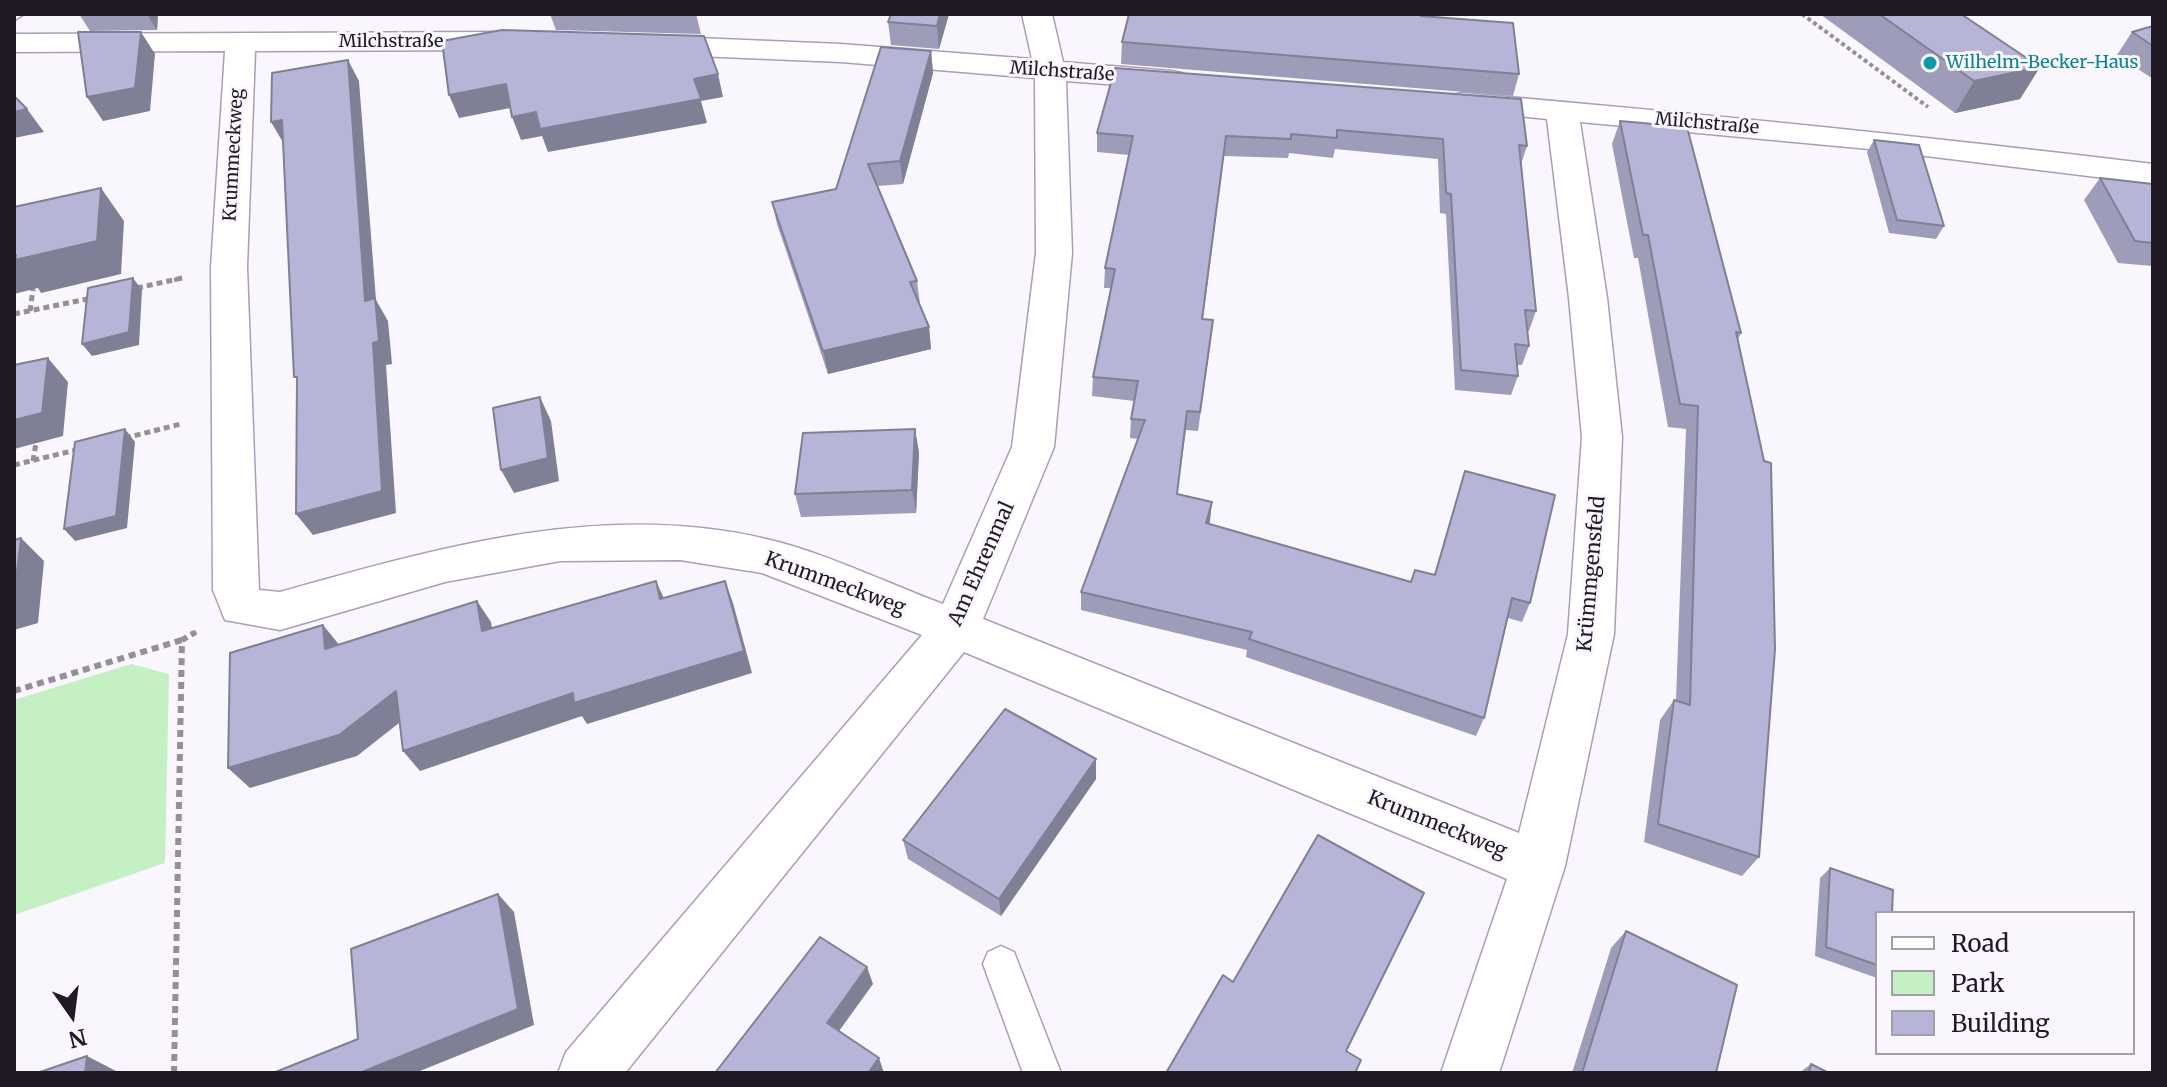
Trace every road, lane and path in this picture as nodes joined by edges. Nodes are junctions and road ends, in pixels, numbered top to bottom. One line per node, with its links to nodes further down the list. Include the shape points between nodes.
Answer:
1 (1037, 14): 9 (street, Am Ehrenmal)
2 (1802, 14): 4 (path)
3 (1843, 38): 4 (path)
4 (1836, 40): 13 (path, via 1969,136)
5 (527, 41): 6 (street, Milchstraße)
6 (240, 42): 7 (street, Milchstraße); 15 (street, Krummeckweg)
7 (14, 43)
8 (618, 44): 9 (street, Milchstraße, via 798,50)
9 (1050, 72): 10 (street, Milchstraße); 28 (street, Am Ehrenmal, via 1054,253 1033,447)
10 (1208, 83)
11 (1441, 100): 12 (street, Milchstraße)
12 (1562, 110): 13 (street, Milchstraße); 31 (street, Krümmgensfeld, via 1602,437 1591,634)
13 (1980, 152): 14 (street, Milchstraße)
14 (2153, 174)
15 (229, 267): 16 (path); 21 (street, Krummeckweg)
16 (136, 288)
17 (33, 289): 19 (path)
18 (105, 295): 19 (path)
19 (30, 311): 20 (path)
20 (14, 314)
21 (233, 411): 22 (path); 27 (street, Krummeckweg, via 236,590)
22 (110, 441)
23 (36, 443): 25 (path)
24 (95, 445): 25 (path)
25 (33, 461): 26 (path)
26 (14, 465)
27 (241, 607): 28 (street, Krummeckweg, via 280,611 445,564 560,544 680,543 766,556); 29 (path)
28 (956, 628): 31 (street, Krummeckweg); 34 (street, Am Ehrenmal)
29 (182, 640): 30 (path); 33 (path)
30 (14, 691)
31 (1538, 866): 36 (street, Krümmgensfeld)
32 (1001, 964): 35 (lane)
33 (174, 1073)
34 (587, 1073)
35 (1042, 1073)
36 (1470, 1073)

